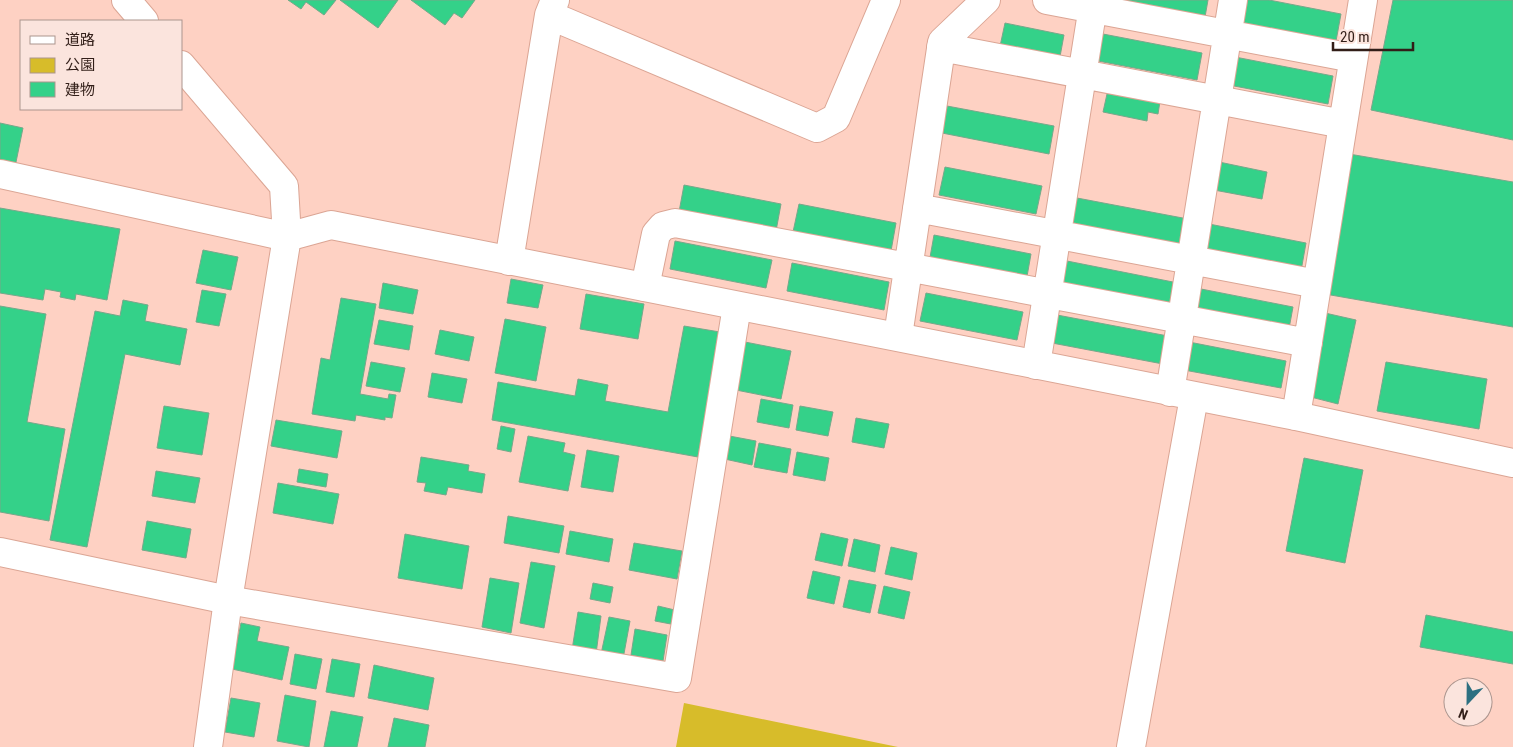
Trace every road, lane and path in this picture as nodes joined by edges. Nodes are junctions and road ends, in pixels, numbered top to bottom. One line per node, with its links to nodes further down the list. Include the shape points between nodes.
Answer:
1 (126, 0): 9 (street)
2 (986, 0): 11 (street, via 942,42)
3 (1047, 0): 7 (street)
4 (1233, 0): 10 (street)
5 (1363, 0): 12 (street)
6 (878, 3): 8 (street, via 836,118 817,128)
7 (1093, 4): 10 (street); 14 (street)
8 (552, 8): 22 (street)
9 (143, 20)
10 (1228, 34): 12 (street); 15 (street)
11 (941, 47): 14 (street); 18 (street)
12 (1353, 58): 16 (street)
13 (182, 66): 20 (street, via 284,186)
14 (1082, 74): 15 (street); 19 (street)
15 (1217, 99): 16 (street); 21 (street)
16 (1343, 124): 24 (street)
17 (0, 174): 20 (street)
18 (917, 208): 19 (street); 23 (street)
19 (1056, 235): 21 (street); 26 (street)
20 (287, 237): 22 (street, via 331,225); 36 (street)
21 (1191, 260): 24 (street); 28 (street)
22 (509, 261): 25 (street)
23 (908, 267): 25 (street, via 675,223 663,226 656,234); 26 (street); 29 (street)
24 (1317, 284): 30 (street)
25 (645, 287): 27 (street)
26 (1047, 294): 28 (street); 31 (street)
27 (737, 306): 29 (street); 36 (street, via 678,678)
28 (1182, 320): 30 (street); 32 (street)
29 (898, 336): 31 (street)
30 (1308, 343): 33 (street)
31 (1036, 365): 32 (street)
32 (1182, 395): 33 (street); 38 (street)
33 (1296, 416): 34 (street)
34 (1513, 463)
35 (0, 552): 36 (street)
36 (228, 600): 37 (street)
37 (208, 747)
38 (1131, 747)

